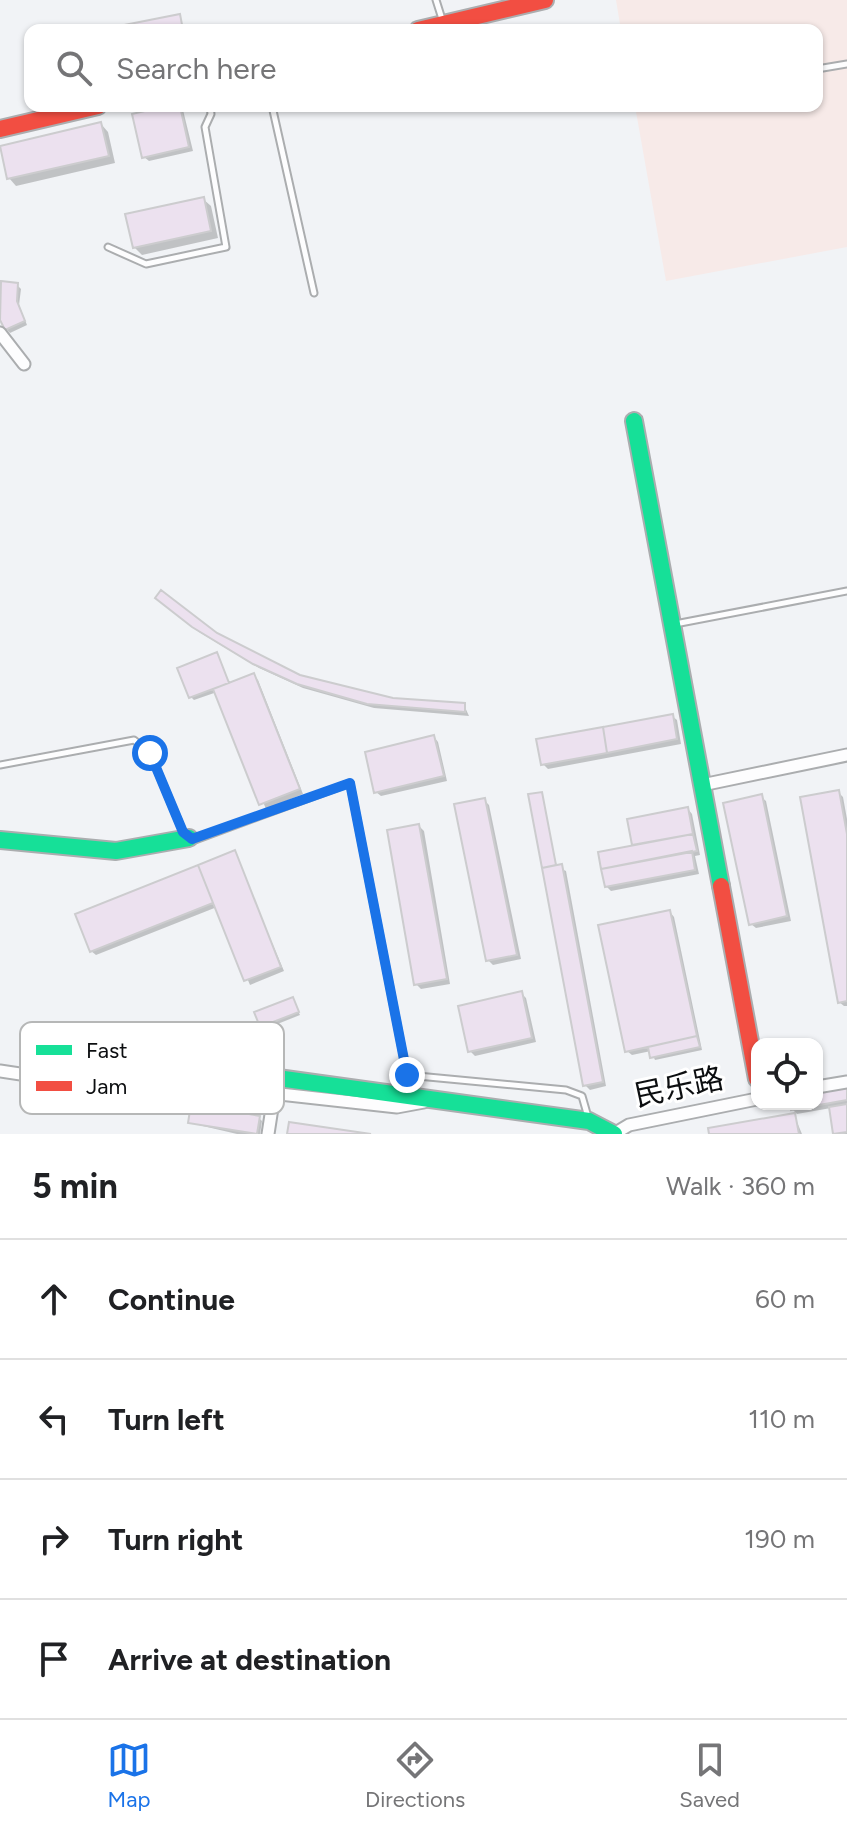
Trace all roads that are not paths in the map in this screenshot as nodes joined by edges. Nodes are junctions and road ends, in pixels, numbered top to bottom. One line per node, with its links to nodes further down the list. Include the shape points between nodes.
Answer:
1 (436, 0): 3 (lane)
2 (545, 0): 3 (main road)
3 (443, 24)
4 (847, 64): 5 (lane)
5 (823, 68)
6 (72, 112): 9 (main road)
7 (211, 112): 10 (lane, via 205,127 226,247 146,264)
8 (273, 112): 11 (lane)
9 (0, 129)
10 (108, 247)
11 (314, 293)
12 (0, 333): 13 (street)
13 (24, 364)
14 (634, 421): 16 (main road)
15 (847, 591): 16 (lane)
16 (672, 624): 19 (main road)
17 (847, 755): 19 (street)
18 (0, 765): 20 (lane, via 134,740 150,753)
19 (702, 785): 22 (main road)
20 (189, 838): 21 (main road, via 116,851); 32 (lane, via 350,783 407,1075 566,1090 582,1096)
21 (0, 840)
22 (751, 1047)
23 (0, 1071): 24 (street)
24 (20, 1074)
25 (284, 1078): 29 (main road)
26 (847, 1082): 27 (street)
27 (823, 1086)
28 (284, 1096): 29 (street, via 397,1107)
29 (436, 1099): 32 (main road)
30 (751, 1100): 34 (street, 民乐路, via 629,1125)
31 (271, 1114): 33 (street)
32 (589, 1121): 34 (main road)
33 (268, 1134)
34 (614, 1134)

